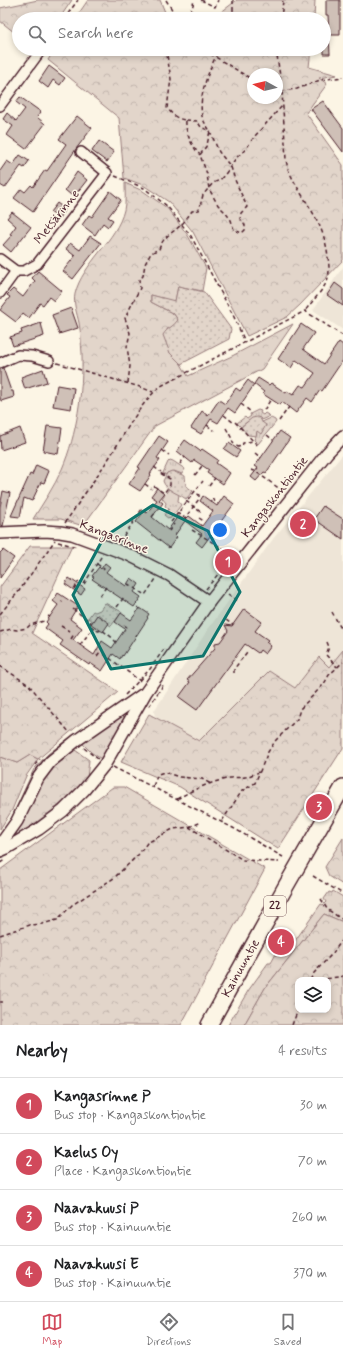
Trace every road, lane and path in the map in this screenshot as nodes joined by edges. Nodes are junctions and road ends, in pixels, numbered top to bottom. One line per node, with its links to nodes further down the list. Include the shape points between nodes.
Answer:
1 (78, 0): 8 (path)
2 (166, 0): 9 (path)
3 (194, 0): 10 (path)
4 (201, 0): 5 (path, via 215,7)
5 (218, 0)
6 (232, 0): 11 (path)
7 (283, 0): 12 (path)
8 (69, 12)
9 (173, 12)
10 (190, 12)
11 (233, 12)
12 (282, 12)
13 (37, 56): 22 (street)
14 (167, 56): 24 (path, via 171,79 167,108 173,116)
15 (277, 56): 17 (path)
16 (216, 57): 18 (path); 23 (path, via 204,86)
17 (279, 68)
18 (247, 76)
19 (343, 77): 20 (path, via 320,80 297,89)
20 (283, 91)
21 (283, 105): 29 (path); 36 (path, via 288,169 322,228 329,266 327,281)
22 (0, 106)
23 (202, 118): 25 (path); 26 (path)
24 (186, 120): 25 (path); 28 (path, via 185,128)
25 (197, 121): 26 (path, via 201,127)
26 (210, 131): 28 (path, via 207,145); 29 (path, via 219,152)
27 (81, 152): 30 (street)
28 (200, 155): 31 (path)
29 (231, 167): 31 (path); 31 (path, via 234,180 247,207 241,213 240,219 244,222 245,230 242,233 234,230 231,220)
30 (107, 173): 32 (path, via 144,188 167,206); 34 (street, Metsärinne, via 36,264 24,271)
31 (209, 189): 32 (path, via 203,195 199,210 192,211)
32 (182, 224): 38 (path, via 191,236); 41 (path, via 162,241 159,249 150,253 143,276 139,280 140,288 125,318 130,333 127,347 130,366)
33 (0, 259): 34 (street)
34 (16, 271): 35 (street)
35 (0, 293)
36 (305, 311): 37 (path); 38 (path)
37 (343, 336)
38 (245, 342): 42 (path)
39 (49, 361): 40 (street, via 18,355); 41 (path)
40 (0, 363)
41 (128, 383): 42 (path)
42 (153, 392): 92 (path)
43 (271, 399): 46 (path)
44 (241, 404): 47 (path)
45 (289, 407): 49 (path)
46 (264, 410)
47 (250, 412)
48 (224, 415): 56 (path)
49 (279, 422)
50 (207, 425): 52 (path)
51 (226, 428): 56 (path, via 236,446)
52 (214, 431)
53 (267, 435): 55 (path)
54 (343, 436): 109 (street, Kangaskontiontie)
55 (273, 440)
56 (253, 441): 57 (path)
57 (259, 447)
58 (162, 450): 60 (path)
59 (255, 453): 62 (path)
60 (169, 455)
61 (185, 457): 63 (path)
62 (261, 458)
63 (180, 464)
64 (202, 466): 67 (path)
65 (154, 468): 71 (path, via 170,479 170,485 164,492)
66 (251, 470): 75 (path)
67 (195, 476)
68 (215, 478): 72 (path)
69 (202, 481): 74 (path)
70 (145, 484): 73 (path)
71 (154, 486)
72 (210, 486)
73 (152, 489)
74 (194, 491): 77 (path); 79 (path, via 200,499)
75 (284, 492)
76 (212, 500): 78 (path)
77 (186, 501): 79 (path); 82 (path)
78 (218, 504)
79 (194, 507): 82 (path, via 185,518); 83 (path)
80 (142, 509): 93 (path)
81 (156, 512): 84 (path)
82 (177, 512): 86 (path)
83 (202, 513)
84 (152, 517)
85 (198, 518): 87 (path)
86 (170, 522)
87 (205, 522)
88 (174, 524): 90 (path)
89 (192, 530): 96 (path, via 234,555)
90 (169, 531)
91 (0, 533): 92 (street, Kangasrinne, via 44,531)
92 (57, 536): 94 (path); 109 (street, Kangasrinne, via 72,534 129,555 169,575); 115 (path)
93 (120, 542)
94 (78, 547)
95 (98, 552): 97 (path, via 103,554)
96 (231, 559)
97 (96, 565): 98 (path); 99 (path); 103 (path)
98 (98, 568)
99 (104, 570)
100 (220, 572): 109 (path)
101 (79, 582): 106 (path)
102 (161, 582): 104 (path, via 156,578 144,595)
103 (84, 584)
104 (128, 584)
105 (106, 587): 107 (path)
106 (74, 589)
107 (100, 596)
108 (124, 597): 111 (path)
109 (205, 599): 141 (street, Kangaskontiontie)
110 (137, 606): 113 (path)
111 (117, 607)
112 (73, 609): 122 (path, via 91,622 89,625)
113 (139, 612)
114 (332, 612): 125 (path)
115 (0, 614)
116 (226, 620): 119 (path)
117 (44, 621): 124 (path, via 27,628)
118 (124, 625): 121 (path)
119 (233, 625)
120 (61, 626): 123 (path)
121 (127, 627)
122 (93, 628): 128 (path, via 102,630); 130 (path)
123 (69, 631)
124 (0, 632)
125 (343, 632)
126 (74, 634): 127 (path)
127 (71, 639)
128 (116, 642)
129 (327, 642): 138 (path, via 329,646 326,655)
130 (80, 645)
131 (167, 645): 140 (path)
132 (100, 652): 135 (path)
133 (247, 652): 139 (path, via 234,669)
134 (104, 654): 140 (path)
135 (97, 656)
136 (343, 662): 138 (path)
137 (0, 666): 143 (path, via 29,685)
138 (337, 668): 147 (path, via 300,709 297,719 276,740)
139 (234, 673)
140 (140, 681): 142 (path)
141 (146, 692): 143 (street, Kangaskontiontie); 145 (street, Kangaskontiontie)
142 (119, 699)
143 (77, 740): 145 (path); 156 (street, Kangaskontiontie, via 44,768 17,821)
144 (44, 756): 146 (path)
145 (105, 764): 149 (path); 157 (street, Kangaskontiontie, via 63,811 39,829)
146 (35, 766)
147 (260, 772): 148 (path); 154 (path, via 254,783 242,791)
148 (211, 784): 149 (path, via 202,779 179,777 164,772 158,774); 151 (path)
149 (153, 787): 151 (path)
150 (343, 787): 170 (highway, Kainuuntie / 22)
151 (177, 799): 154 (path)
152 (343, 805): 171 (highway, Kainuuntie / 22)
153 (202, 822): 155 (path)
154 (221, 822): 158 (path)
155 (189, 827): 159 (path, via 243,860); 164 (path, via 174,829 148,843 114,878 72,905 57,920 30,925)
156 (0, 845)
157 (0, 851)
158 (283, 857)
159 (279, 862)
160 (313, 876): 161 (path)
161 (343, 894)
162 (321, 899): 163 (path, via 327,909)
163 (343, 920)
164 (0, 935)
165 (343, 938): 167 (path)
166 (343, 976): 168 (path)
167 (312, 977)
168 (331, 978)
169 (297, 1013): 172 (path)
170 (209, 1025)
171 (220, 1025)
172 (292, 1025)

